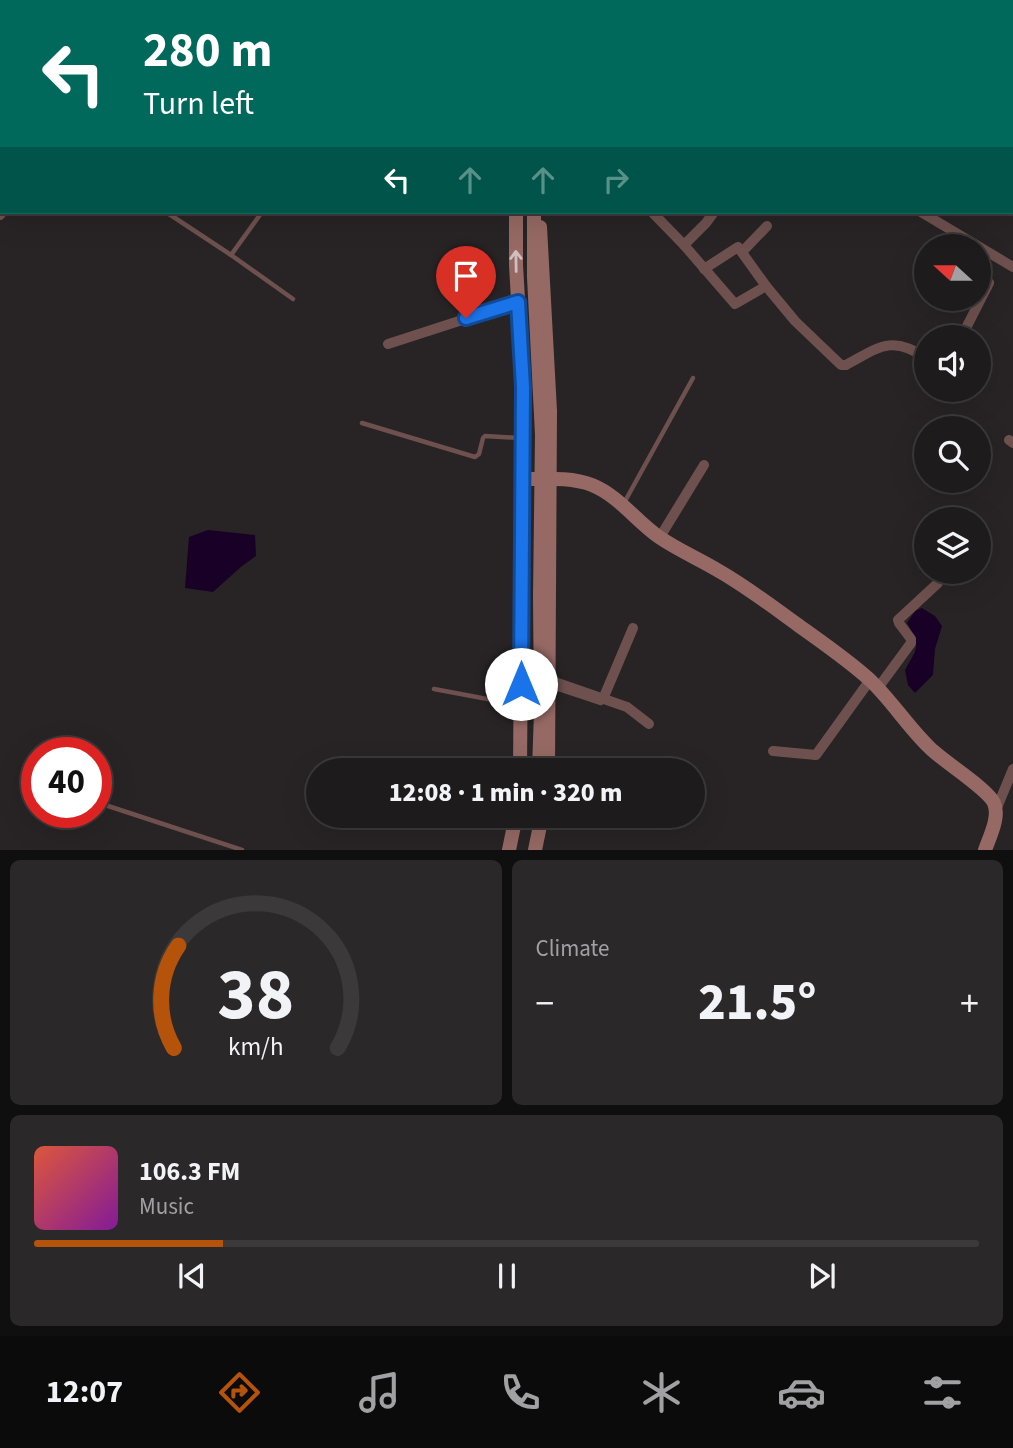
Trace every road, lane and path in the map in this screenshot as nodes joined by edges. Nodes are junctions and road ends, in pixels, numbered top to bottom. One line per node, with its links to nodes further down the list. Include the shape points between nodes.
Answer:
1 (169, 214): 14 (lane)
2 (261, 214): 14 (lane)
3 (516, 214): 19 (street, one-way to 3)
4 (534, 214): 41 (street, bridge, via 542,436)
5 (540, 214): 27 (street)
6 (654, 214): 11 (street)
7 (713, 214): 11 (street)
8 (924, 214): 10 (street)
9 (767, 226): 12 (street)
10 (959, 234)
11 (684, 246): 16 (street)
12 (742, 252): 16 (street, via 738,247); 17 (street)
13 (991, 254): 15 (street)
14 (231, 255): 18 (lane)
15 (1013, 267)
16 (704, 269): 17 (street, via 735,304)
17 (766, 286): 21 (street, via 841,365 884,345)
18 (293, 299)
19 (518, 302): 20 (street); 24 (street)
20 (388, 344)
21 (914, 352)
22 (693, 378): 28 (lane)
23 (362, 423): 24 (lane, via 475,457 485,436)
24 (523, 438): 26 (street)
25 (704, 466): 29 (street)
26 (523, 479): 27 (street); 36 (street)
27 (550, 479): 28 (street, via 588,484); 32 (street)
28 (623, 505): 29 (street)
29 (660, 537): 33 (street, via 742,585)
30 (937, 584): 33 (street, via 898,620 911,643)
31 (633, 628): 35 (street)
32 (549, 683): 35 (street); 37 (lane); 42 (street)
33 (874, 684): 39 (street, via 816,755); 46 (street, via 929,747 985,792)
34 (434, 689): 36 (lane)
35 (603, 699): 38 (street, via 627,707)
36 (521, 705): 40 (street)
37 (618, 709)
38 (649, 724)
39 (773, 751)
40 (520, 758)
41 (539, 758)
42 (548, 758)
43 (1013, 769): 44 (street)
44 (1009, 791): 46 (street)
45 (112, 807): 50 (lane)
46 (996, 810): 54 (street)
47 (513, 828): 51 (street)
48 (531, 828): 52 (street)
49 (539, 828): 53 (street)
50 (242, 849)
51 (509, 849)
52 (527, 849)
53 (535, 849)
54 (985, 849)

